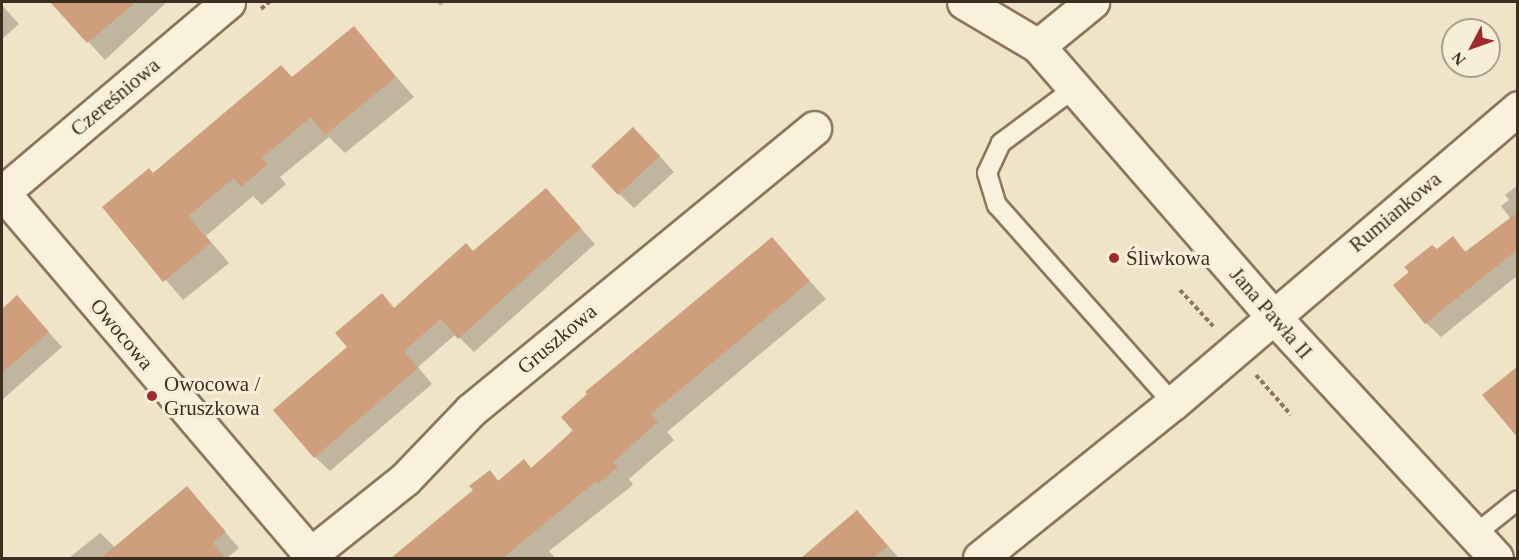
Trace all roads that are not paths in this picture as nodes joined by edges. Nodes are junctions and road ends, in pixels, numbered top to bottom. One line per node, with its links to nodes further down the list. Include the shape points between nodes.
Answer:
1 (228, 2): 8 (street, Czereśniowa)
2 (964, 2): 4 (street, Jana Pawła II)
3 (1092, 2): 4 (street)
4 (1038, 46): 5 (street, Jana Pawła II)
5 (1076, 87): 9 (street, Jana Pawła II); 10 (lane, via 1000,143 987,173 997,205)
6 (1518, 108): 9 (street, Rumiankowa)
7 (814, 128): 13 (street, Gruszkowa, via 471,410 405,479)
8 (2, 193): 13 (street, Owocowa)
9 (1272, 315): 10 (street); 12 (street, Jana Pawła II)
10 (1173, 403): 14 (street)
11 (1518, 500): 12 (lane)
12 (1474, 535): 15 (street, Jana Pawła II)
13 (310, 557)
14 (980, 558)
15 (1496, 558)

